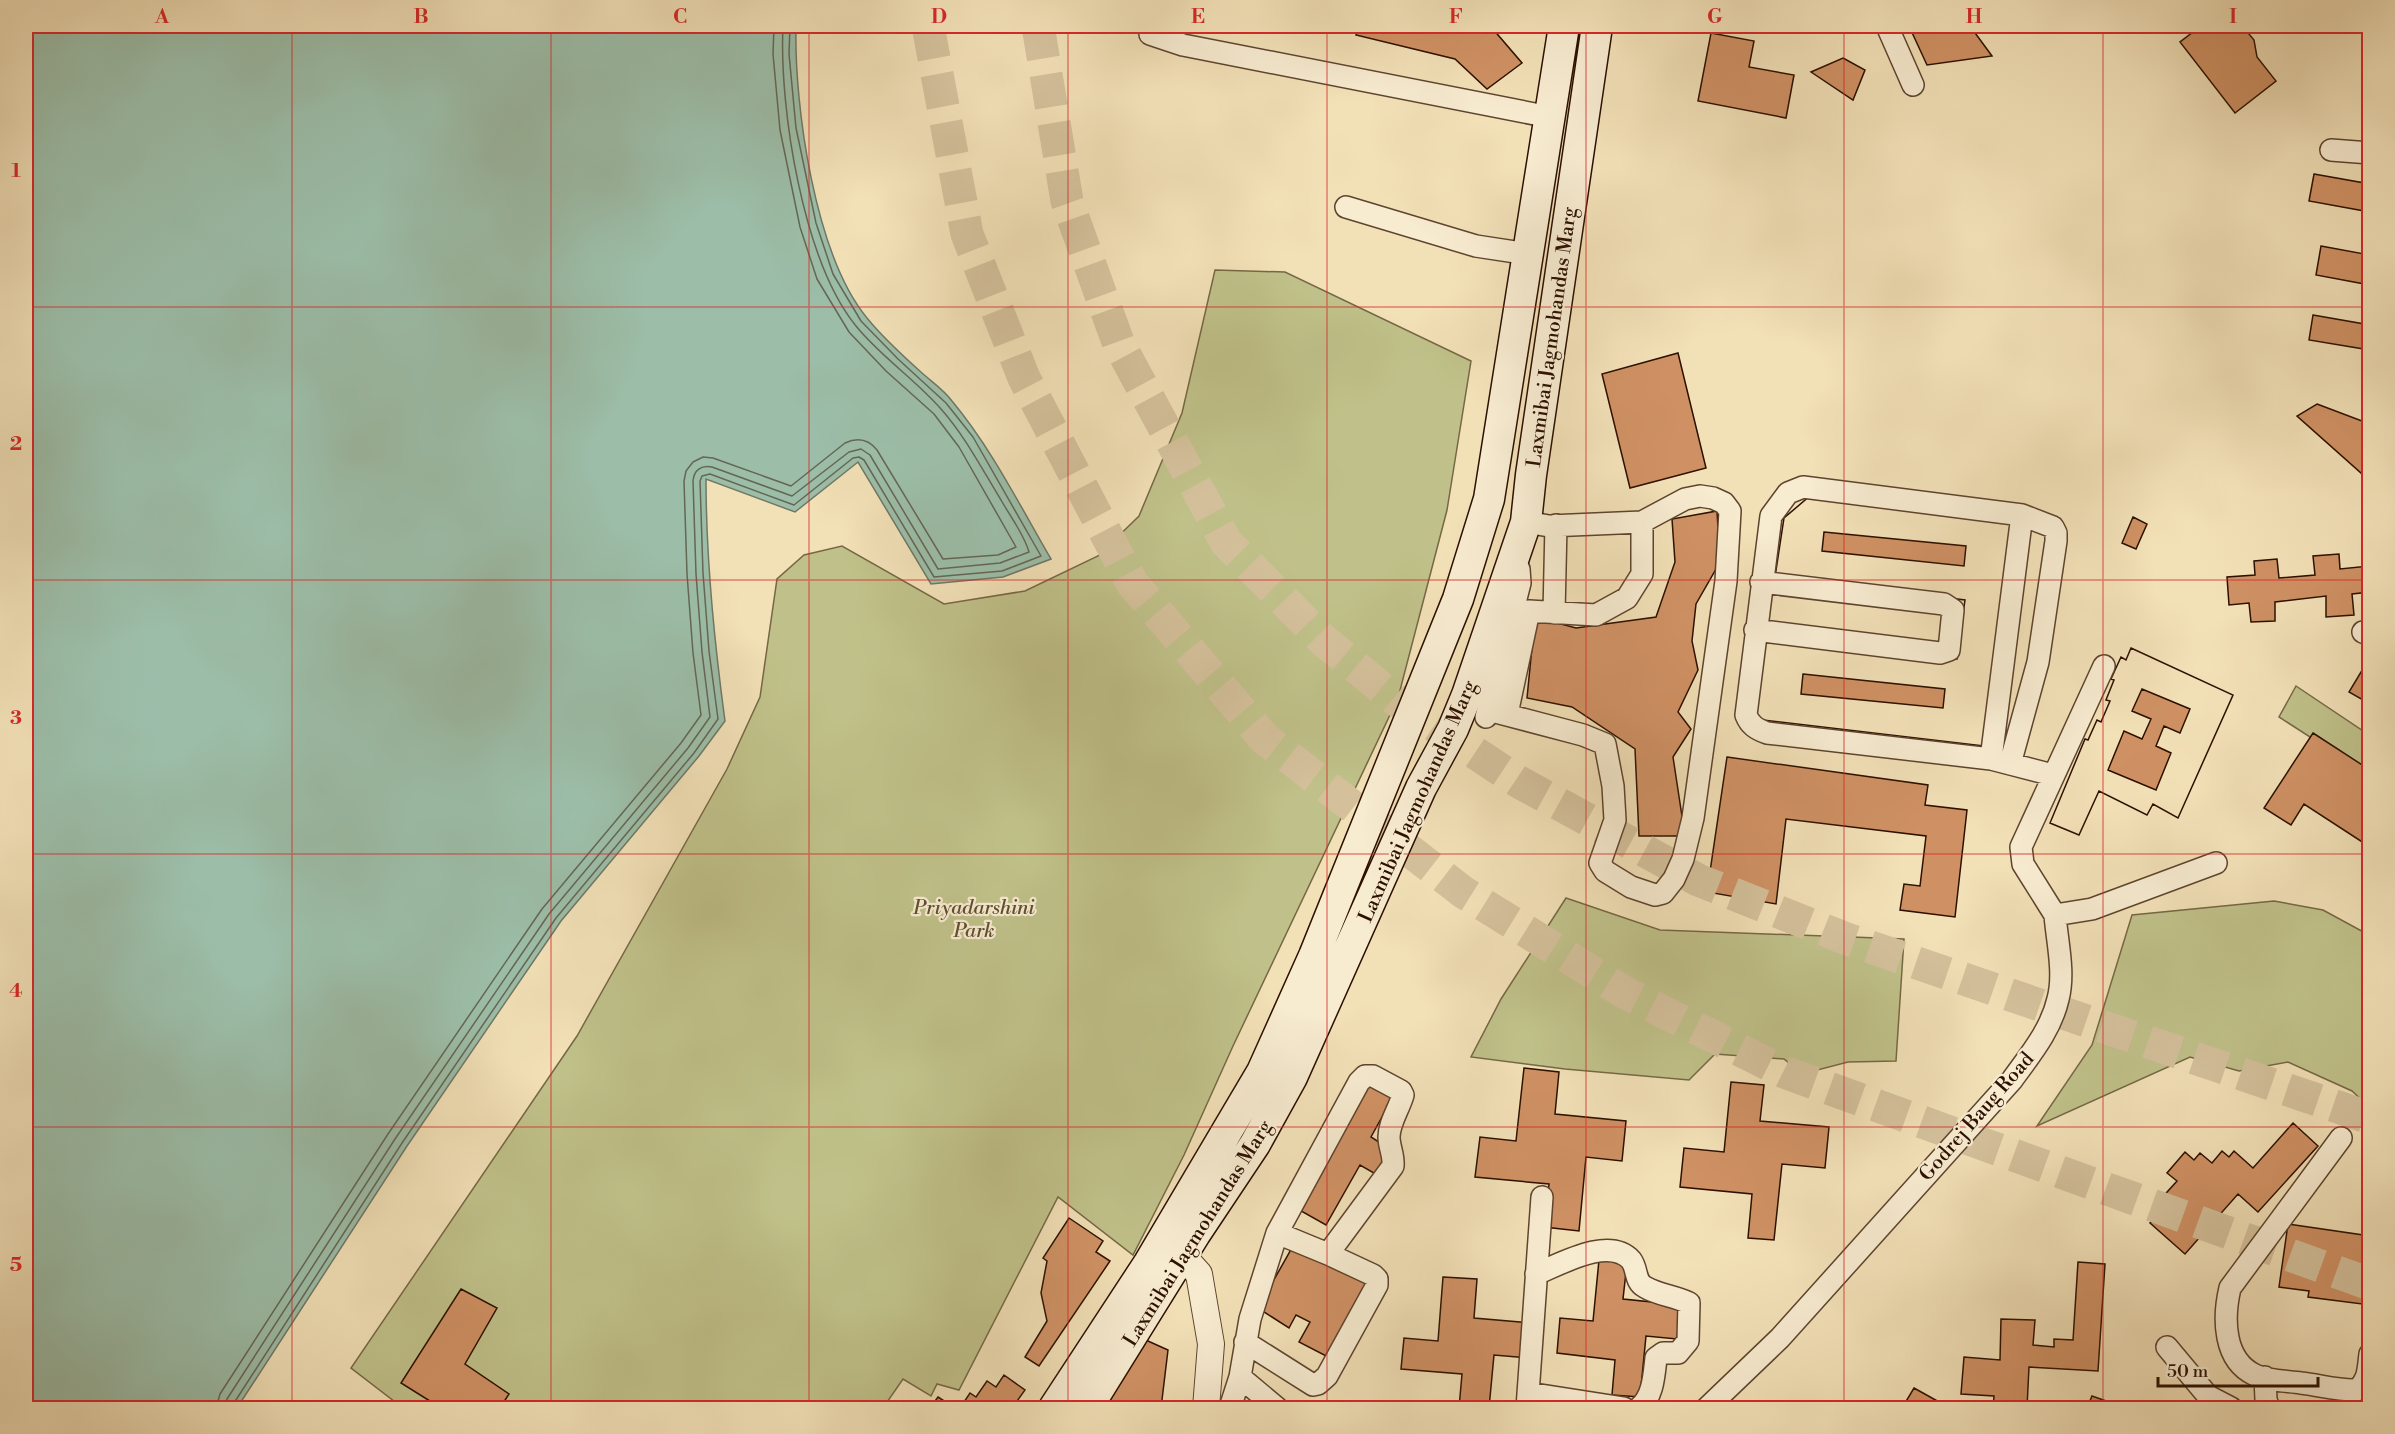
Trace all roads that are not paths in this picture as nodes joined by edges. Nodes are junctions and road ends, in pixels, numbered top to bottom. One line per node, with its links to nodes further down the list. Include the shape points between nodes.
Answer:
1 (1150, 26): 8 (street, via 1150,34 1183,45)
2 (1564, 26): 5 (main road, Laxmibai Jagmohandas Marg)
3 (1598, 26): 7 (main road, Laxmibai Jagmohandas Marg)
4 (1887, 26): 6 (street)
5 (1556, 76): 7 (street); 8 (main road, Laxmibai Jagmohandas Marg)
6 (1913, 85)
7 (1587, 86): 13 (main road, Laxmibai Jagmohandas Marg)
8 (1550, 117): 12 (main road, Laxmibai Jagmohandas Marg)
9 (2331, 150): 10 (street)
10 (2370, 153)
11 (1346, 207): 14 (street, via 1476,246)
12 (1534, 219): 13 (main road); 14 (main road, Laxmibai Jagmohandas Marg)
13 (1567, 223): 18 (main road, Laxmibai Jagmohandas Marg)
14 (1528, 254): 31 (main road, Laxmibai Jagmohandas Marg, via 1489,499 1458,599 1314,956 1262,1072)
15 (2022, 515): 19 (street, via 1803,487 1788,493 1771,516); 24 (street); 24 (street, via 2053,527 2056,541 2038,662)
16 (1642, 522): 17 (street); 20 (street, via 1642,574 1626,598 1596,615); 23 (street, via 1685,499 1700,496 1724,503 1730,511 1726,581 1693,818 1683,859 1663,893 1655,895 1631,887 1605,871 1600,863 1615,820 1605,744)
17 (1556, 525): 18 (street); 20 (street)
18 (1522, 534): 23 (street, via 1520,583); 31 (main road, Laxmibai Jagmohandas Marg, via 1453,729 1421,788 1297,1067 1255,1144)
19 (1761, 582): 21 (street); 21 (street, via 1944,604 1953,610 1950,644 1948,650 1940,653)
20 (1554, 613): 23 (street, via 1529,611)
21 (1755, 630): 24 (street, via 1746,714 1757,729)
22 (2104, 666): 25 (street)
23 (1494, 713)
24 (2000, 762): 25 (street)
25 (2053, 775): 27 (street, via 2021,847 2023,864)
26 (2216, 863): 27 (street, via 2091,909)
27 (2055, 915): 47 (street, Godrej Baug Road, via 2060,967 2058,998 2043,1037 2012,1080 1780,1338)
28 (2341, 1138): 38 (street, via 2230,1288 2225,1308 2230,1347 2238,1364 2256,1376)
29 (1542, 1197): 33 (street)
30 (1276, 1233): 32 (street); 32 (street, via 1359,1082 1365,1076 1373,1076 1401,1090 1403,1095 1389,1131 1392,1166); 34 (street)
31 (1171, 1251): 41 (street, via 1199,1274 1207,1323 1198,1344); 42 (main road, Laxmibai Jagmohandas Marg); 43 (main road, Laxmibai Jagmohandas Marg)
32 (1328, 1254): 34 (street, via 1373,1275 1377,1285 1327,1376 1313,1385)
33 (1536, 1274): 40 (street); 46 (street, via 1600,1250 1614,1250 1636,1266 1638,1281 1644,1287 1689,1303 1688,1341 1678,1353 1663,1353 1656,1358 1646,1403)
34 (1245, 1342): 37 (street)
35 (2167, 1347): 48 (street, via 2208,1396)
36 (2370, 1354): 39 (street, via 2368,1376)
37 (1240, 1377): 41 (street); 44 (street)
38 (2265, 1377): 39 (street); 49 (street)
39 (2345, 1399)
40 (1528, 1401): 45 (street)
41 (1205, 1406)
42 (1054, 1408)
43 (1087, 1408)
44 (1277, 1408)
45 (1624, 1408)
46 (1639, 1408)
47 (1707, 1408)
48 (2231, 1408)
49 (2269, 1408)

